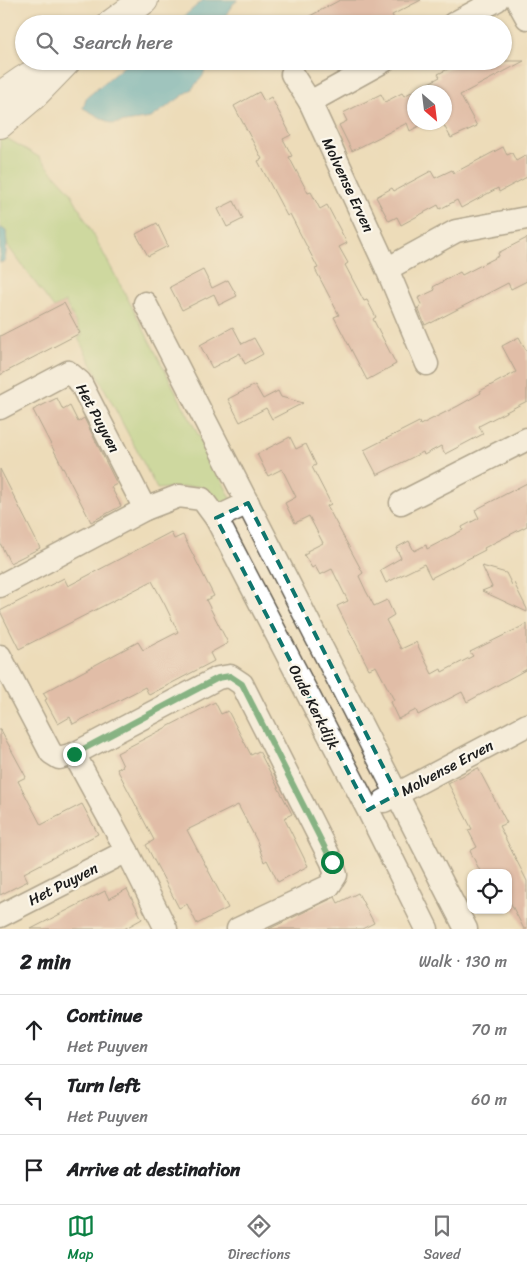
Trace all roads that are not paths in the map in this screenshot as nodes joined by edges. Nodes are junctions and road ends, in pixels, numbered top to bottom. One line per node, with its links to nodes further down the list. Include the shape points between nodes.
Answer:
1 (144, 0): 4 (street)
2 (497, 0): 5 (street)
3 (517, 0): 6 (street)
4 (123, 15)
5 (470, 15)
6 (527, 18)
7 (39, 70): 12 (street, via 23,80)
8 (59, 70): 12 (street, via 34,96)
9 (368, 70): 11 (street)
10 (292, 74): 11 (street, Molvense Erven)
11 (310, 102): 14 (street, Molvense Erven)
12 (1, 114)
13 (527, 218): 14 (street, via 456,231)
14 (387, 269): 16 (street, Molvense Erven)
15 (146, 303): 19 (street)
16 (427, 364)
17 (0, 408): 21 (street, Het Puyven, via 68,372 80,382)
18 (527, 439): 20 (street)
19 (248, 503): 22 (street); 27 (street)
20 (401, 503)
21 (145, 509): 22 (street, via 178,496 202,499); 23 (street)
22 (216, 518): 28 (street, Oude Kerkdijk)
23 (0, 586)
24 (0, 656): 26 (street, via 51,754 59,758)
25 (527, 725): 27 (street, Molvense Erven)
26 (74, 754): 29 (street); 32 (street, via 218,678 230,676 242,684 336,874 329,886)
27 (397, 794): 28 (street, Molvense Erven); 34 (street)
28 (368, 810): 33 (street, Oude Kerkdijk)
29 (127, 851): 30 (street, Het Puyven); 31 (street)
30 (0, 916)
31 (166, 929)
32 (238, 929)
33 (427, 929)
34 (466, 929)

